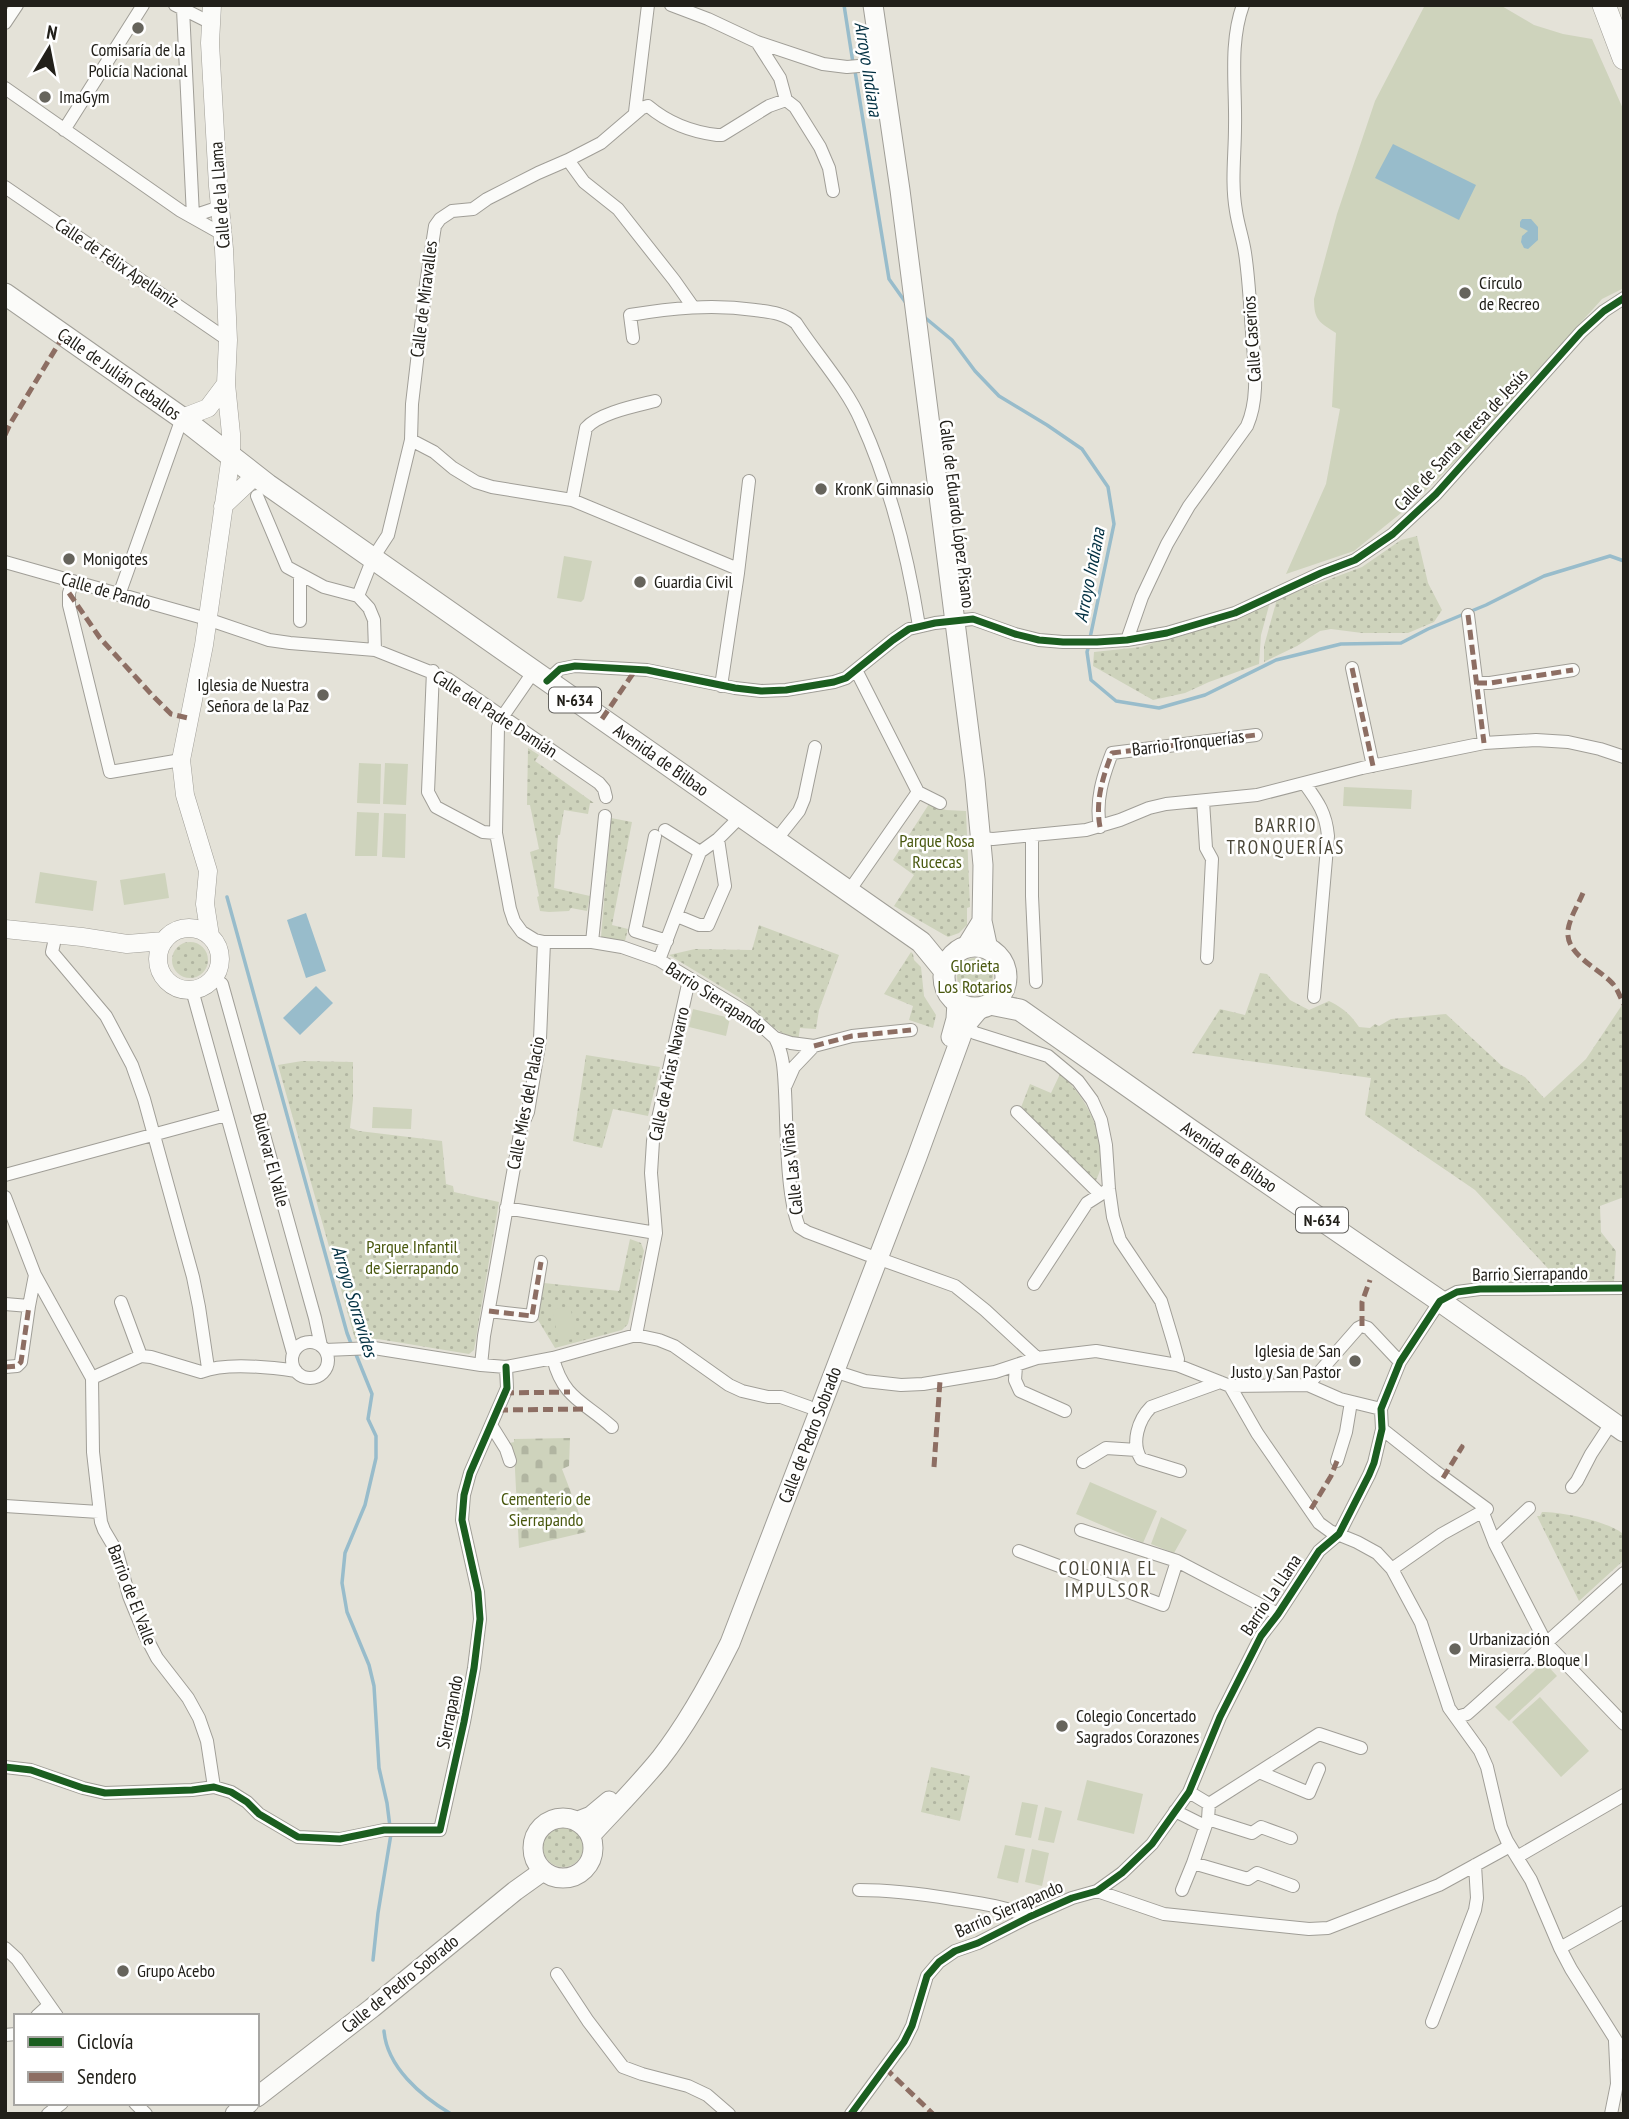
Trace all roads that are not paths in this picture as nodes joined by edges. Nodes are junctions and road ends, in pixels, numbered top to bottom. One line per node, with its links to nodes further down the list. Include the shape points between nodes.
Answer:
1 (17, 5): 11 (street)
2 (143, 5): 19 (street)
3 (671, 5): 13 (street)
4 (873, 5): 15 (main road, Calle de Eduardo López Pisano)
5 (1243, 5): 52 (street, Calle Caserios, via 1235,47 1233,185 1250,303 1253,412 1167,544)
6 (1604, 5): 14 (highway)
7 (1617, 5): 12 (highway)
8 (648, 6): 18 (street)
9 (179, 7): 10 (street); 24 (street, Calle de la Llama)
10 (211, 14): 23 (main road, Calle de la Llama)
11 (5, 23)
12 (1624, 23)
13 (757, 42): 15 (street, via 815,62); 17 (street, via 780,78)
14 (1624, 58)
15 (872, 65): 49 (main road, Calle de Eduardo López Pisano, via 900,190)
16 (5, 88): 19 (street)
17 (786, 100): 18 (street, Calle de Miravalles, via 722,135 678,125 648,106); 22 (street, via 820,147)
18 (635, 112): 20 (street, Calle de Miravalles, via 601,143)
19 (64, 130): 24 (street)
20 (568, 160): 28 (street, via 584,182 618,209); 34 (street, Calle de Miravalles, via 473,209 453,211 435,226)
21 (5, 187): 30 (street, Calle de Félix Apellaniz)
22 (833, 191)
23 (220, 207): 24 (street); 25 (main road, Calle de la Llama)
24 (193, 216): 25 (street)
25 (222, 234): 30 (main road, Calle de la Llama)
26 (5, 294): 33 (highway, Calle de Julián Ceballos / N-634)
27 (1624, 299): 52 (street, Calle de Santa Teresa de Jesús, via 1581,332 1436,494 1377,547 1235,613)
28 (693, 307): 29 (street, via 630,314); 51 (street, via 777,313 796,323 861,419 905,550)
29 (633, 338)
30 (228, 340): 31 (main road, Calle de la Llama)
31 (226, 384): 33 (main road, via 208,408); 35 (main road, Calle de la Llama)
32 (655, 401): 38 (street, via 586,428)
33 (183, 418): 35 (highway, Calle de Julián Ceballos / N-634); 45 (street)
34 (411, 440): 38 (street, via 476,482); 40 (street, Calle de Miravalles, via 388,535)
35 (231, 455): 37 (highway, Avenida de Bilbao / N-634); 39 (main road, Calle de la Llama)
36 (749, 481): 42 (street)
37 (256, 485): 39 (main road); 40 (highway, Avenida de Bilbao / N-634); 43 (street, via 287,567)
38 (572, 500): 42 (street)
39 (223, 506): 48 (main road, Calle de la Llama)
40 (373, 558): 46 (street, Calle de Miravalles); 58 (highway, Avenida de Bilbao / N-634)
41 (5, 562): 44 (street, Calle de Pando)
42 (738, 569): 60 (street)
43 (300, 574): 46 (street, via 324,587); 50 (street)
44 (73, 581): 45 (street, Calle de Pando); 66 (street, via 69,605 110,772)
45 (118, 595): 48 (street, Calle de Pando)
46 (358, 596): 53 (street, via 374,620)
47 (1468, 615): 59 (street)
48 (207, 619): 53 (street, Calle del Padre Damián, via 280,641); 66 (main road, Calle de la Llama)
49 (954, 620): 51 (street, Calle de Santa Teresa de Jesús); 52 (street, Calle de Santa Teresa de Jesús, via 972,619 1039,640); 78 (main road, Calle de Eduardo López Pisano)
50 (300, 621)
51 (919, 626): 55 (street, Calle de Santa Teresa de Jesús)
52 (1127, 640)
53 (375, 650): 57 (street, Calle del Padre Damián)
54 (1352, 668): 67 (street)
55 (856, 670): 60 (street, Calle de Santa Teresa de Jesús, via 834,682 798,689); 69 (street)
56 (1573, 670): 59 (street)
57 (433, 671): 61 (street, Calle del Padre Damián); 76 (street, via 428,792 436,807 483,832)
58 (541, 676): 60 (street, Calle de Santa Teresa de Jesús, via 575,666 647,670); 61 (street); 74 (highway, Avenida de Bilbao / N-634)
59 (1483, 683): 63 (street)
60 (721, 686)
61 (503, 716): 70 (street, Calle del Padre Damián, via 599,783); 76 (street, via 498,727)
62 (1256, 735): 75 (street, Barrio Tronquerías, via 1112,753 1101,779)
63 (1484, 743): 65 (street, via 1568,742); 67 (street)
64 (816, 747): 80 (street, via 799,811)
65 (1624, 757)
66 (181, 760): 83 (main road, Calle de la Llama, via 185,795 208,872)
67 (1373, 766): 68 (street)
68 (1305, 783): 71 (street); 107 (street, via 1322,807 1328,836)
69 (918, 792): 72 (street); 82 (street)
70 (606, 797)
71 (1203, 802): 75 (street, via 1149,808); 98 (street, via 1206,848 1212,859)
72 (940, 803)
73 (606, 816): 93 (street)
74 (741, 816): 79 (street); 80 (highway, Avenida de Bilbao / N-634)
75 (1100, 827): 77 (street)
76 (496, 834): 92 (street, via 513,921 528,937)
77 (1032, 835): 78 (street); 104 (street)
78 (981, 838): 85 (main road, Calle de Eduardo López Pisano)
79 (718, 839): 81 (street); 84 (street, via 725,886 708,925)
80 (776, 840): 82 (highway, Avenida de Bilbao / N-634)
81 (700, 852): 84 (street, Barrio Sierrapando); 91 (street, Barrio Sierrapando, via 660,833 635,931)
82 (849, 891): 94 (highway, Avenida de Bilbao / N-634)
83 (205, 904): 86 (main road); 89 (main road)
84 (677, 916): 91 (street, Barrio Sierrapando)
85 (982, 921): 96 (main road); 97 (main road, Calle de Eduardo López Pisano)
86 (191, 928): 89 (main road); 90 (main road)
87 (5, 929): 88 (main road)
88 (56, 934): 95 (main road); 118 (street, via 52,952 116,1032 138,1081)
89 (210, 936): 102 (main road, via 220,960)
90 (164, 941): 95 (main road); 99 (main road)
91 (667, 941): 100 (street, Barrio Sierrapando)
92 (544, 942): 93 (street, Barrio Sierrapando); 122 (street, Calle Mies del Palacio, via 540,1039)
93 (592, 942): 100 (street, Barrio Sierrapando)
94 (921, 942): 96 (highway, Avenida de Bilbao / N-634); 101 (highway, Avenida de Bilbao / N-634)
95 (127, 944): 99 (main road)
96 (961, 949): 97 (highway, N-634); 101 (highway)
97 (988, 949): 105 (highway, N-634, via 1003,964)
98 (1207, 958)
99 (158, 960): 106 (main road, via 169,982)
100 (659, 960): 103 (street, Barrio Sierrapando)
101 (944, 970): 108 (highway, N-634, via 946,988)
102 (214, 978): 106 (main road); 135 (street, Bulevar El Valle, via 222,984)
103 (689, 980): 113 (street, Barrio Sierrapando, via 747,1013); 123 (street, Calle de Arias Navarro, via 653,1141)
104 (1036, 982)
105 (1005, 985): 109 (highway, via 997,999); 110 (highway, Avenida de Bilbao / N-634)
106 (192, 990): 117 (street, Bulevar El Valle)
107 (1314, 997)
108 (957, 1002): 109 (highway, N-634, via 972,1008); 124 (main road, Calle de Pedro Sobrado, via 951,1037)
109 (985, 1005): 110 (highway, Avenida de Bilbao / N-634); 111 (main road, Calle de Pedro Sobrado)
110 (1020, 1010): 130 (highway, Avenida de Bilbao / N-634)
111 (965, 1026): 120 (street, via 1048,1056 1079,1081 1101,1120 1106,1145); 124 (main road, Calle de Pedro Sobrado, via 918,1157)
112 (911, 1030): 114 (street, Barrio Sierrapando, via 852,1036)
113 (775, 1038): 114 (street, Barrio Sierrapando); 115 (street, Calle Las Viñas)
114 (814, 1046): 115 (street, via 794,1068)
115 (785, 1088): 124 (street, Calle Las Viñas, via 791,1189 799,1227)
116 (1017, 1112): 120 (street)
117 (226, 1115): 118 (street); 140 (street, Bulevar El Valle)
118 (153, 1134): 119 (street); 148 (street, via 193,1277)
119 (5, 1175)
120 (1104, 1192): 127 (street, via 1087,1203); 144 (street, via 1120,1240 1161,1301)
121 (5, 1197): 126 (street, Barrio de El Valle)
122 (506, 1208): 123 (street); 133 (street, Calle Mies del Palacio)
123 (656, 1233): 134 (street, Calle de Arias Navarro)
124 (872, 1256): 139 (street, via 955,1286); 149 (main road, Calle de Pedro Sobrado); 154 (main road, Calle de Pedro Sobrado)
125 (541, 1262): 133 (street, via 532,1316)
126 (35, 1275): 132 (street); 150 (street, Barrio de El Valle)
127 (1034, 1284)
128 (1624, 1289): 130 (street, Barrio Sierrapando, via 1480,1289 1457,1292)
129 (121, 1301): 137 (street)
130 (1440, 1301): 141 (street); 159 (highway, Avenida de Bilbao / N-634)
131 (5, 1304): 132 (street)
132 (29, 1307): 146 (street, via 21,1362)
133 (489, 1311): 143 (street, Calle Mies del Palacio)
134 (636, 1335): 138 (street); 154 (street, via 674,1346 742,1391)
135 (323, 1348): 136 (street); 140 (street, via 305,1343 297,1348); 142 (street, Bulevar El Valle)
136 (342, 1350): 142 (street); 143 (street, via 365,1348)
137 (141, 1356): 148 (street, via 201,1372); 150 (street)
138 (553, 1358): 147 (street); 158 (street, via 560,1381)
139 (1037, 1358): 144 (street, via 1096,1351); 145 (street)
140 (294, 1361): 142 (street, via 304,1377 314,1378); 148 (street, via 271,1369)
141 (1400, 1362): 152 (street, via 1362,1326); 155 (street)
142 (327, 1364)
143 (481, 1365): 147 (street)
144 (1177, 1365): 151 (street)
145 (1016, 1366): 149 (street, via 901,1385); 156 (street, via 1020,1391)
146 (5, 1367)
147 (506, 1367): 157 (street, Sierrapando, via 507,1388)
148 (208, 1368)
149 (834, 1371): 193 (main road, Calle de Pedro Sobrado, via 730,1643 710,1683 662,1756 625,1800)
150 (92, 1378): 170 (street, Barrio de El Valle)
151 (1225, 1384): 152 (street); 161 (street, via 1151,1407 1140,1422); 172 (street, via 1319,1522)
152 (1308, 1385): 153 (street)
153 (1351, 1402): 155 (street); 163 (street)
154 (809, 1407): 193 (main road, Calle de Pedro Sobrado, via 722,1636 653,1750)
155 (1381, 1409): 160 (street, Barrio La Llana)
156 (1065, 1411)
157 (491, 1426): 162 (street); 187 (street, Sierrapando, via 464,1495 463,1520 480,1619 440,1830 384,1830 340,1839 298,1837 232,1792)
158 (612, 1427)
159 (1618, 1427): 166 (street, Avenida de Bilbao, via 1591,1454)
160 (1382, 1429): 169 (street); 172 (street, Barrio La Llana, via 1374,1463)
161 (1137, 1450): 164 (street, via 1106,1448); 165 (street, via 1141,1459)
162 (510, 1461)
163 (1337, 1461)
164 (1083, 1462)
165 (1180, 1471)
166 (1572, 1487)
167 (5, 1506): 170 (street)
168 (1529, 1508): 173 (street)
169 (1485, 1511): 173 (street); 176 (street)
170 (99, 1512): 187 (street, Barrio de El Valle, via 145,1635 199,1718)
171 (1081, 1530): 175 (street, Barrio La Llana)
172 (1339, 1534): 176 (street, via 1377,1553); 178 (street, Barrio La Llana, via 1319,1551)
173 (1494, 1541): 179 (street)
174 (1019, 1551): 175 (street, via 1163,1605)
175 (1177, 1560): 178 (street, Barrio La Llana)
176 (1392, 1569): 181 (street, via 1420,1623 1443,1694)
177 (1624, 1573): 179 (street)
178 (1278, 1614): 180 (street, Barrio La Llana, via 1261,1636)
179 (1546, 1643): 181 (street, via 1467,1714); 182 (street)
180 (1220, 1717): 188 (street, Barrio Sierrapando)
181 (1457, 1717): 195 (street, via 1487,1767 1501,1827)
182 (1624, 1724)
183 (1361, 1748): 186 (street, via 1319,1734)
184 (5, 1768): 187 (street, via 31,1770 105,1793)
185 (1319, 1769): 186 (street, via 1309,1793)
186 (1259, 1772): 190 (street)
187 (214, 1787)
188 (1189, 1792): 190 (street); 191 (street, Barrio Sierrapando)
189 (1624, 1795): 195 (street)
190 (1209, 1804): 192 (street)
191 (1175, 1811): 192 (street); 202 (street, Barrio Sierrapando, via 1152,1844)
192 (1207, 1822): 194 (street, via 1252,1833 1261,1827); 196 (street)
193 (584, 1828): 198 (main road, via 569,1818 542,1826 533,1843); 198 (main road, via 593,1856 581,1872 562,1878)
194 (1291, 1838)
195 (1513, 1851): 197 (street); 206 (street, via 1531,1880)
196 (1193, 1863): 199 (street, via 1248,1879 1257,1874); 201 (street)
197 (1475, 1864): 202 (street, via 1439,1885 1328,1928 1187,1918); 209 (street, via 1475,1910)
198 (540, 1866): 212 (main road, Calle de Pedro Sobrado); 213 (main road, Calle de Pedro Sobrado, via 515,1891)
199 (1293, 1886)
200 (859, 1890): 204 (street, Barrio Sierrapando, via 894,1890 991,1905)
201 (1182, 1890)
202 (1097, 1891): 204 (street, Barrio Sierrapando)
203 (1624, 1912): 206 (street)
204 (1028, 1917): 217 (street, Barrio Sierrapando, via 939,1962 927,1976 904,2042)
205 (5, 1948): 208 (street)
206 (1559, 1948): 210 (street)
207 (557, 1974): 216 (street, via 623,2067 688,2086)
208 (53, 2011)
209 (1432, 2022)
210 (1615, 2041): 211 (street); 215 (street, via 1618,2072)
211 (1624, 2053)
212 (259, 2082)
213 (259, 2095)
214 (1623, 2096): 215 (street)
215 (1612, 2111)
216 (729, 2114)
217 (851, 2114)

